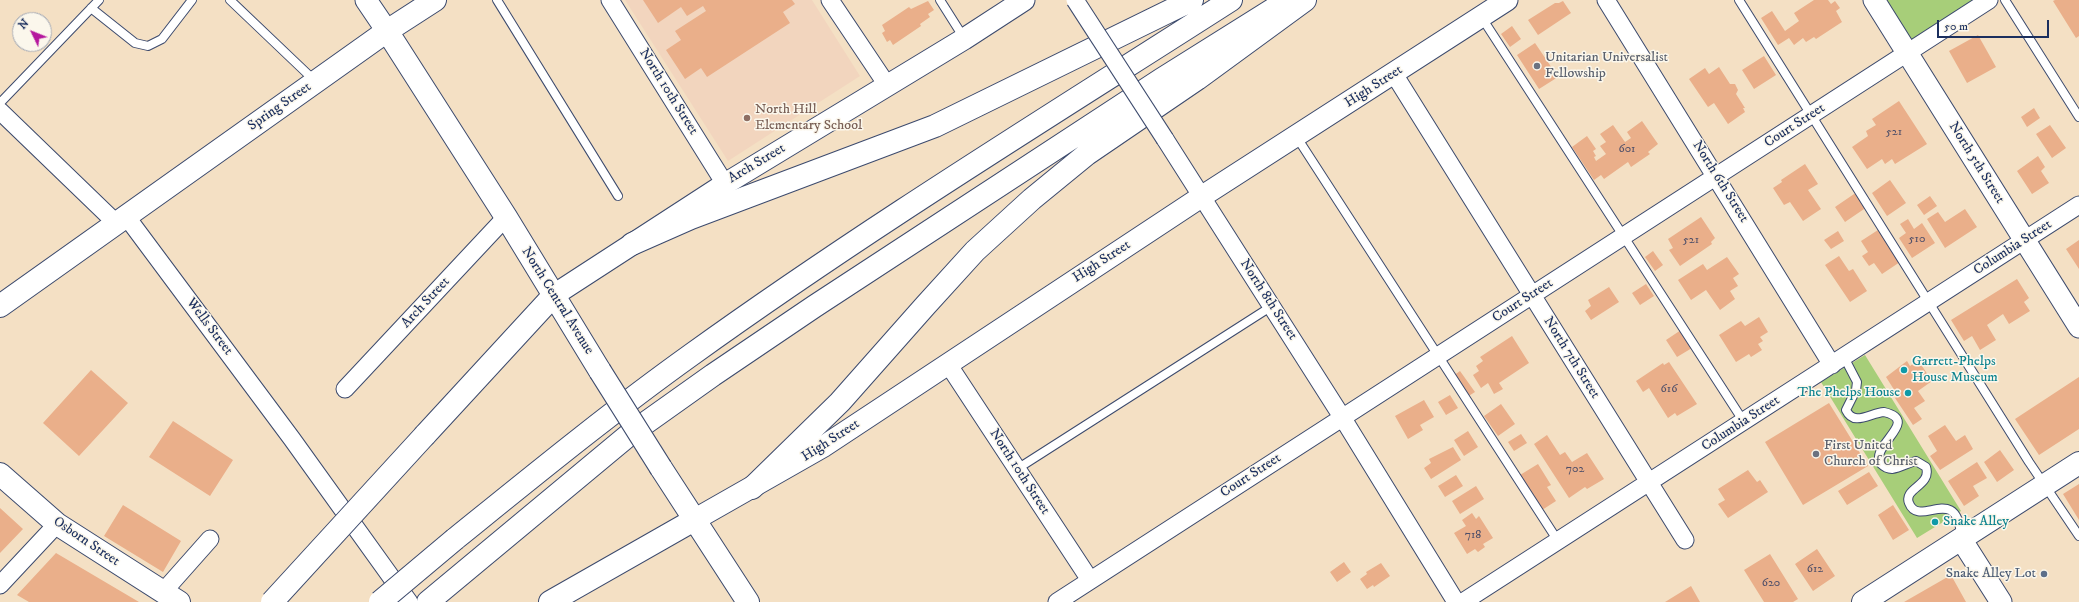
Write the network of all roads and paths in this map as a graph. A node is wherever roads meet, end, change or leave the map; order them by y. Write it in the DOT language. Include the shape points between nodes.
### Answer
graph roads {
  1 [pos="99,0"];
  2 [pos="192,0"];
  3 [pos="230,0"];
  4 [pos="366,0"];
  5 [pos="435,0"];
  6 [pos="497,0"];
  7 [pos="610,0"];
  8 [pos="830,0"];
  9 [pos="940,0"];
  10 [pos="1024,0"];
  11 [pos="1075,0"];
  12 [pos="1192,0"];
  13 [pos="1231,0"];
  14 [pos="1288,0"];
  15 [pos="1305,0"];
  16 [pos="1507,0"];
  17 [pos="1606,0"];
  18 [pos="1739,0"];
  19 [pos="1874,0"];
  20 [pos="1989,0"];
  21 [pos="2005,0"];
  22 [pos="91,8"];
  23 [pos="1481,17"];
  24 [pos="387,31"];
  25 [pos="964,39"];
  26 [pos="1907,52"];
  27 [pos="1394,74"];
  28 [pos="316,82"];
  29 [pos="887,85"];
  30 [pos="0,103"];
  31 [pos="0,111"];
  32 [pos="1813,115"];
  33 [pos="2079,118"];
  34 [pos="1296,136"];
  35 [pos="1717,176"];
  36 [pos="725,184"];
  37 [pos="618,196"];
  38 [pos="1201,197"];
  39 [pos="2079,206"];
  40 [pos="506,218"];
  41 [pos="121,219"];
  42 [pos="1624,237"];
  43 [pos="2024,240"];
  44 [pos="632,244"];
  45 [pos="554,295"];
  46 [pos="1531,295"];
  47 [pos="1930,301"];
  48 [pos="0,306"];
  49 [pos="1272,306"];
  50 [pos="2079,327"];
  51 [pos="1438,357"];
  52 [pos="1838,361"];
  53 [pos="948,364"];
  54 [pos="346,389"];
  55 [pos="1342,417"];
  56 [pos="1744,422"];
  57 [pos="2079,463"];
  58 [pos="1017,469"];
  59 [pos="0,474"];
  60 [pos="1648,483"];
  61 [pos="2045,485"];
  62 [pos="752,488"];
  63 [pos="694,520"];
  64 [pos="57,524"];
  65 [pos="2079,536"];
  66 [pos="210,539"];
  67 [pos="1961,539"];
  68 [pos="1685,540"];
  69 [pos="1558,542"];
  70 [pos="1090,580"];
  71 [pos="0,584"];
  72 [pos="171,597"];
  73 [pos="272,602"];
  74 [pos="380,602"];
  75 [pos="409,602"];
  76 [pos="428,602"];
  77 [pos="550,602"];
  78 [pos="748,602"];
  79 [pos="1057,602"];
  80 [pos="1456,602"];
  81 [pos="1463,602"];
  82 [pos="1864,602"];
  83 [pos="2001,602"];
  1 -- 22 [label="lane"];
  2 -- 22 [label="lane" via="162,39 148,46 135,43"];
  3 -- 28 [label="lane"];
  4 -- 24 [label="street, North Central Avenue"];
  5 -- 24 [label="main road, Spring Street"];
  6 -- 37 [label="lane"];
  7 -- 36 [label="street, North 10th Street"];
  8 -- 29 [label="street"];
  9 -- 25 [label="lane"];
  10 -- 25 [label="street, Arch Street"];
  11 -- 38 [label="street, North 8th Street, bridge"];
  12 -- 44 [label="main road" via="935,126 691,218"];
  13 -- 74 [label="main road, bridge" via="936,189 691,354 585,434"];
  14 -- 76 [label="main road" via="1155,84 712,375 630,434"];
  15 -- 62 [label="main road" via="1087,154 1032,199 975,252 840,402"];
  16 -- 23 [label="street, High Street"];
  17 -- 35 [label="street, North 6th Street"];
  18 -- 32 [label="lane"];
  19 -- 26 [label="street, North 5th Street"];
  20 -- 26 [label="street, Court Street"];
  21 -- 33 [label="lane"];
  22 -- 30 [label="lane"];
  23 -- 27 [label="street, High Street"];
  23 -- 42 [label="lane"];
  24 -- 28 [label="main road, Spring Street"];
  24 -- 40 [label="main road, North Central Avenue"];
  25 -- 29 [label="street, Arch Street"];
  26 -- 32 [label="street, Court Street"];
  26 -- 43 [label="street, North 5th Street"];
  27 -- 34 [label="street, High Street"];
  27 -- 46 [label="street, North 7th Street"];
  28 -- 41 [label="main road, Spring Street"];
  29 -- 36 [label="street, Arch Street"];
  31 -- 41 [label="street, Wells Street"];
  32 -- 35 [label="street, Court Street"];
  32 -- 47 [label="lane"];
  34 -- 38 [label="street, High Street"];
  34 -- 51 [label="lane"];
  35 -- 42 [label="street, Court Street"];
  35 -- 52 [label="street, North 6th Street"];
  36 -- 44 [label="street, Arch Street"];
  38 -- 49 [label="street, North 8th Street"];
  38 -- 53 [label="street, High Street"];
  39 -- 43 [label="street, Columbia Street"];
  40 -- 45 [label="main road, North Central Avenue"];
  40 -- 54 [label="street, Arch Street"];
  41 -- 48 [label="main road, Spring Street"];
  41 -- 75 [label="street, Wells Street" via="292,439"];
  42 -- 46 [label="street, Court Street"];
  42 -- 56 [label="lane"];
  43 -- 47 [label="street, Columbia Street"];
  43 -- 50 [label="street, North 5th Street"];
  44 -- 45 [label="street, Arch Street"];
  45 -- 63 [label="main road, North Central Avenue, bridge"];
  45 -- 73 [label="main road, bridge"];
  46 -- 51 [label="street, Court Street"];
  46 -- 60 [label="street, North 7th Street"];
  47 -- 52 [label="street, Columbia Street"];
  47 -- 61 [label="lane"];
  49 -- 55 [label="street, North 8th Street"];
  49 -- 58 [label="lane"];
  51 -- 55 [label="street, Court Street"];
  51 -- 69 [label="lane"];
  52 -- 56 [label="street, Columbia Street"];
  52 -- 67 [label="lane" via="1857,382 1846,410 1848,415 1859,419 1884,412 1895,417 1897,428 1879,450 1880,462 1887,469 1916,461 1926,467 1926,478 1910,494 1909,504 1918,511 1942,508 1954,513 1960,525"];
  53 -- 58 [label="street, North 10th Street"];
  53 -- 62 [label="street, High Street" via="824,446"];
  55 -- 70 [label="street, Court Street"];
  55 -- 80 [label="street, North 8th Street"];
  56 -- 60 [label="street, Columbia Street"];
  57 -- 61 [label="main road"];
  58 -- 70 [label="street, North 10th Street"];
  59 -- 64 [label="main road, Osborn Street"];
  60 -- 68 [label="street, North 7th Street"];
  60 -- 69 [label="street, Columbia Street"];
  61 -- 65 [label="lane"];
  61 -- 67 [label="main road"];
  62 -- 63 [label="street, High Street"];
  63 -- 77 [label="main road"];
  63 -- 78 [label="main road, North Central Avenue"];
  64 -- 71 [label="street"];
  64 -- 72 [label="main road, Osborn Street"];
  66 -- 72 [label="street"];
  67 -- 82 [label="main road"];
  67 -- 83 [label="street"];
  69 -- 81 [label="street, Columbia Street"];
  70 -- 79 [label="street, Court Street"];
}
